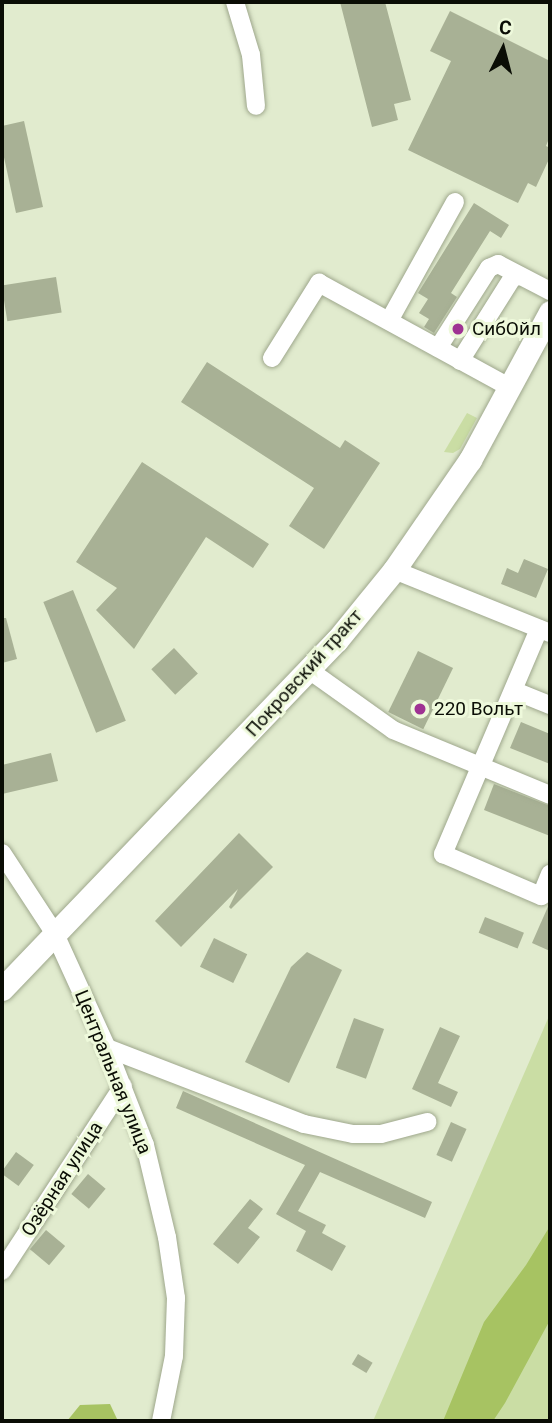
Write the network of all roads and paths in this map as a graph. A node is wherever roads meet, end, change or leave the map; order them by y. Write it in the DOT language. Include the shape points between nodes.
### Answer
graph roads {
  1 [pos="235,2"];
  2 [pos="256,106"];
  3 [pos="455,202"];
  4 [pos="520,276"];
  5 [pos="550,291"];
  6 [pos="550,312"];
  7 [pos="389,321"];
  8 [pos="438,348"];
  9 [pos="272,358"];
  10 [pos="460,360"];
  11 [pos="511,388"];
  12 [pos="394,570"];
  13 [pos="545,631"];
  14 [pos="309,670"];
  15 [pos="515,691"];
  16 [pos="550,705"];
  17 [pos="483,767"];
  18 [pos="550,794"];
  19 [pos="2,853"];
  20 [pos="550,874"];
  21 [pos="55,934"];
  22 [pos="2,989"];
  23 [pos="107,1048"];
  24 [pos="123,1086"];
  25 [pos="427,1122"];
  26 [pos="2,1271"];
  27 [pos="161,1421"];
  1 -- 2 [label="street" via="251,55"];
  3 -- 7 [label="street"];
  4 -- 5 [label="street"];
  4 -- 8 [label="street" via="498,264 489,268"];
  4 -- 10 [label="street" via="513,277"];
  6 -- 11 [label="main road, Покровский тракт"];
  7 -- 8 [label="street"];
  7 -- 9 [label="street" via="319,282"];
  8 -- 10 [label="street"];
  10 -- 11 [label="street"];
  11 -- 12 [label="main road, Покровский тракт" via="470,460"];
  12 -- 13 [label="street"];
  12 -- 14 [label="main road, Покровский тракт"];
  13 -- 15 [label="street"];
  14 -- 17 [label="street" via="393,730"];
  14 -- 21 [label="main road, Покровский тракт"];
  15 -- 16 [label="street"];
  15 -- 17 [label="street"];
  17 -- 18 [label="street"];
  17 -- 20 [label="street" via="443,854 541,896"];
  19 -- 21 [label="street, Центральная улица"];
  21 -- 22 [label="main road, Покровский тракт"];
  21 -- 23 [label="street, Центральная улица"];
  23 -- 24 [label="street, Центральная улица"];
  23 -- 25 [label="street" via="304,1124 381,1134"];
  24 -- 26 [label="street, Озёрная улица"];
  24 -- 27 [label="street, Центральная улица" via="145,1145 176,1298 174,1356"];
}
